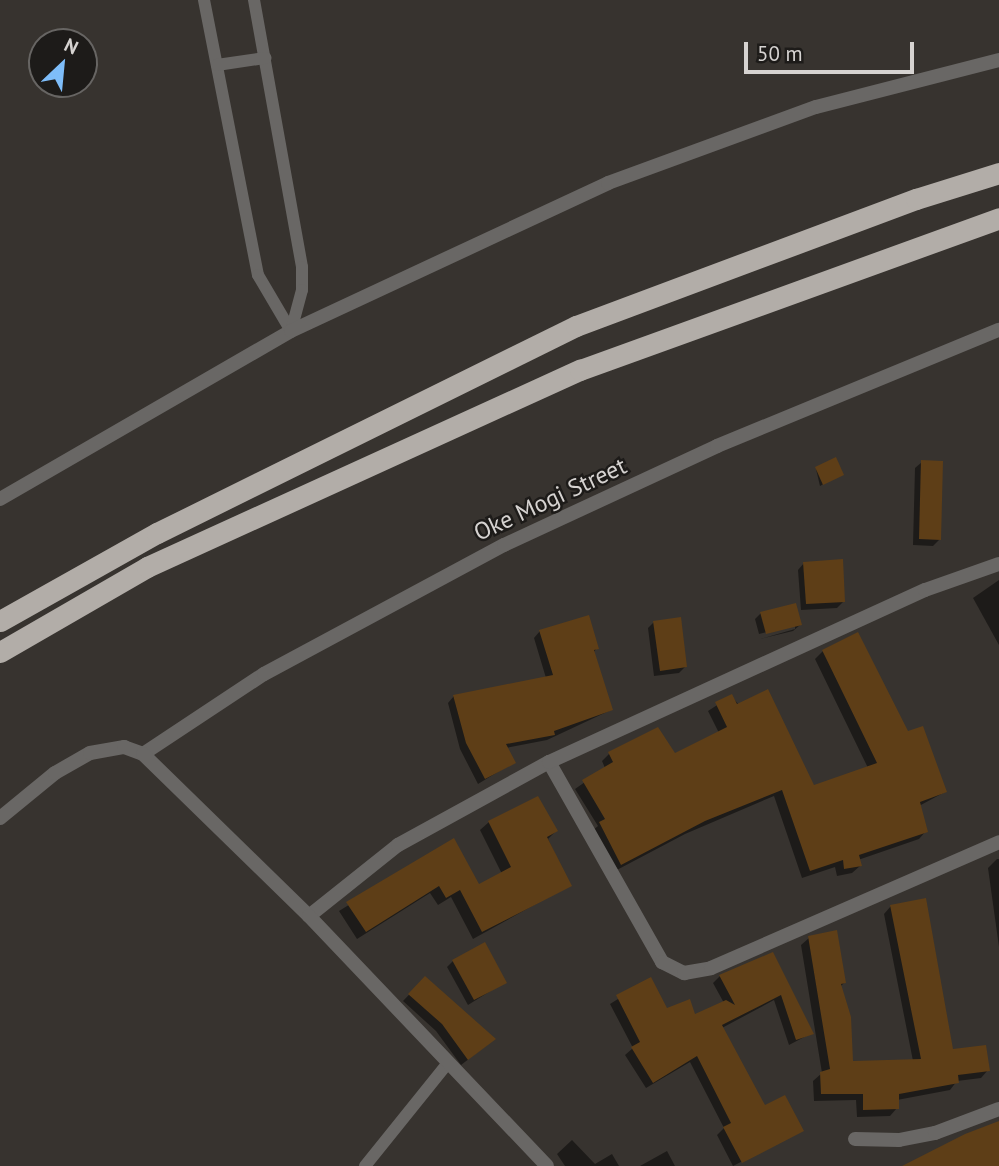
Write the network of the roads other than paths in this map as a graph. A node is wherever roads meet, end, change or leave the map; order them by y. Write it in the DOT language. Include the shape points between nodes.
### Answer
graph roads {
  1 [pos="204,0"];
  2 [pos="254,0"];
  3 [pos="265,58"];
  4 [pos="999,60"];
  5 [pos="216,65"];
  6 [pos="999,173"];
  7 [pos="999,218"];
  8 [pos="999,330"];
  9 [pos="290,331"];
  10 [pos="0,499"];
  11 [pos="999,564"];
  12 [pos="0,621"];
  13 [pos="0,652"];
  14 [pos="143,754"];
  15 [pos="549,762"];
  16 [pos="0,818"];
  17 [pos="999,842"];
  18 [pos="309,916"];
  19 [pos="447,1064"];
  20 [pos="999,1109"];
  21 [pos="855,1139"];
  22 [pos="365,1166"];
  23 [pos="547,1166"];
  1 -- 5 [label="lane"];
  2 -- 3 [label="lane"];
  3 -- 5 [label="lane"];
  3 -- 9 [label="lane" via="302,267 302,290"];
  4 -- 9 [label="street" via="816,107 608,183"];
  5 -- 9 [label="lane" via="258,275"];
  6 -- 12 [label="highway" via="916,199 576,326 157,533"];
  7 -- 13 [label="highway" via="580,370 147,567"];
  8 -- 14 [label="street, Oke Mogi Street" via="717,446 504,545 264,674"];
  9 -- 10 [label="street"];
  11 -- 15 [label="street" via="925,590"];
  14 -- 16 [label="street" via="124,747 90,753 55,773"];
  14 -- 18 [label="street"];
  15 -- 17 [label="street" via="662,962 684,973 711,968"];
  15 -- 18 [label="street" via="398,845"];
  18 -- 19 [label="street"];
  19 -- 22 [label="lane"];
  19 -- 23 [label="street"];
  20 -- 21 [label="street" via="935,1133 899,1140"];
}
